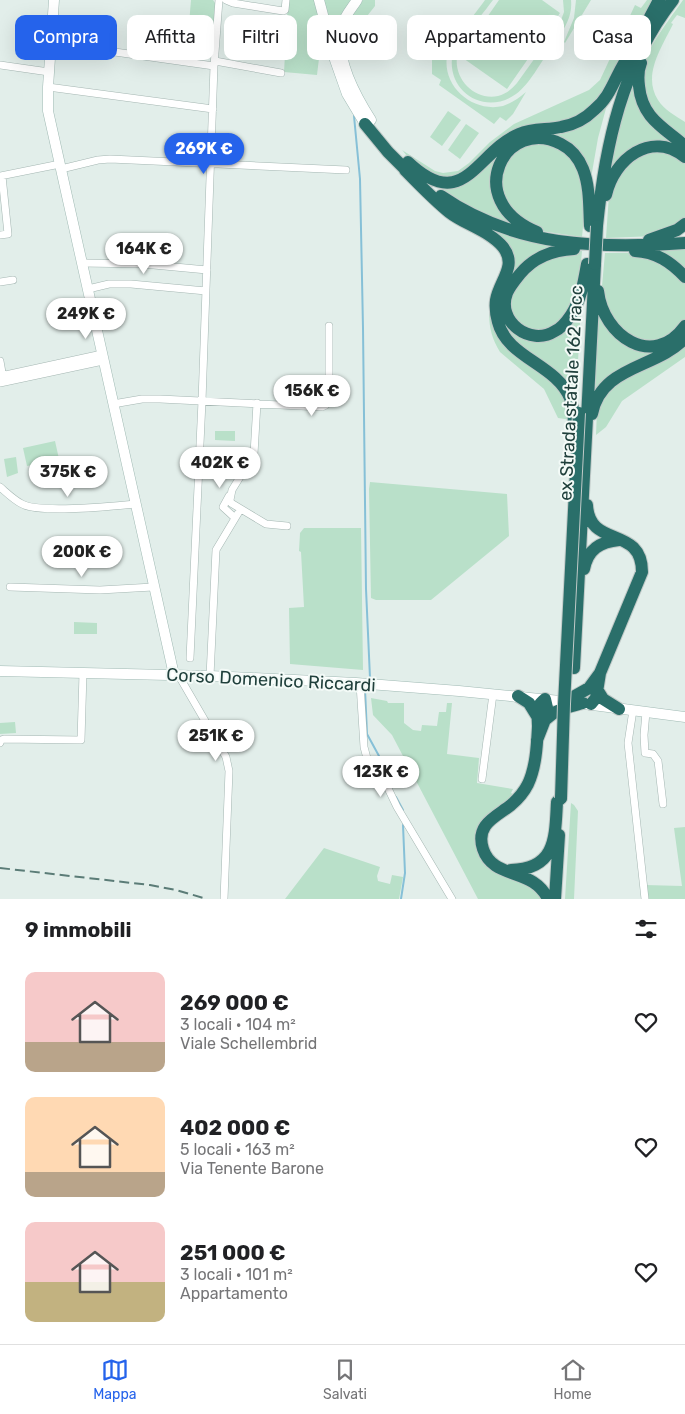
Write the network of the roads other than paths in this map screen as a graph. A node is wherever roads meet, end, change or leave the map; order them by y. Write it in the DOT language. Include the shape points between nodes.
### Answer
graph roads {
  1 [pos="54,0"];
  2 [pos="219,0"];
  3 [pos="226,0"];
  4 [pos="286,0"];
  5 [pos="319,0"];
  6 [pos="358,0"];
  7 [pos="668,1"];
  8 [pos="53,15"];
  9 [pos="658,20"];
  10 [pos="651,23"];
  11 [pos="117,51"];
  12 [pos="50,60"];
  13 [pos="625,60"];
  14 [pos="628,60"];
  15 [pos="215,64"];
  16 [pos="0,65"];
  17 [pos="49,72"];
  18 [pos="281,73"];
  19 [pos="48,87"];
  20 [pos="213,109"];
  21 [pos="368,122"];
  22 [pos="390,145"];
  23 [pos="685,146"];
  24 [pos="685,157"];
  25 [pos="211,165"];
  26 [pos="61,167"];
  27 [pos="346,170"];
  28 [pos="405,170"];
  29 [pos="1,176"];
  30 [pos="422,183"];
  31 [pos="685,224"];
  32 [pos="593,226"];
  33 [pos="0,235"];
  34 [pos="685,243"];
  35 [pos="581,244"];
  36 [pos="607,246"];
  37 [pos="82,263"];
  38 [pos="591,264"];
  39 [pos="207,270"];
  40 [pos="685,277"];
  41 [pos="13,280"];
  42 [pos="0,282"];
  43 [pos="88,290"];
  44 [pos="206,291"];
  45 [pos="329,326"];
  46 [pos="685,326"];
  47 [pos="685,338"];
  48 [pos="102,357"];
  49 [pos="0,361"];
  50 [pos="2,379"];
  51 [pos="202,401"];
  52 [pos="113,404"];
  53 [pos="257,404"];
  54 [pos="576,412"];
  55 [pos="586,445"];
  56 [pos="0,487"];
  57 [pos="230,496"];
  58 [pos="136,504"];
  59 [pos="240,510"];
  60 [pos="235,518"];
  61 [pos="287,526"];
  62 [pos="621,540"];
  63 [pos="10,587"];
  64 [pos="153,587"];
  65 [pos="190,658"];
  66 [pos="574,668"];
  67 [pos="0,671"];
  68 [pos="84,673"];
  69 [pos="176,676"];
  70 [pos="210,676"];
  71 [pos="360,684"];
  72 [pos="593,689"];
  73 [pos="493,694"];
  74 [pos="518,696"];
  75 [pos="544,699"];
  76 [pos="566,701"];
  77 [pos="587,704"];
  78 [pos="619,709"];
  79 [pos="633,710"];
  80 [pos="646,712"];
  81 [pos="541,718"];
  82 [pos="685,718"];
  83 [pos="0,744"];
  84 [pos="482,779"];
  85 [pos="561,801"];
  86 [pos="663,804"];
  87 [pos="503,870"];
  88 [pos="224,899"];
  89 [pos="452,899"];
  90 [pos="548,899"];
  91 [pos="556,899"];
  92 [pos="560,899"];
  93 [pos="645,899"];
  1 -- 8 [label="street"];
  2 -- 15 [label="street"];
  3 -- 4 [label="street" via="284,12"];
  5 -- 21 [label="street" via="346,94"];
  6 -- 21 [label="street" via="342,24 340,42 349,80"];
  7 -- 9 [label="highway, ex Strada statale 162 racc"];
  7 -- 10 [label="highway, ex Strada statale 162 racc"];
  9 -- 23 [label="highway" via="639,68 640,100 652,118"];
  9 -- 32 [label="highway, ex Strada statale 162 racc" via="638,57 619,106"];
  11 -- 15 [label="street"];
  12 -- 17 [label="street"];
  13 -- 22 [label="highway" via="610,93 595,110 573,123 514,136 474,172 460,180 445,182 425,176"];
  14 -- 32 [label="highway, ex Strada statale 162 racc" via="602,139"];
  15 -- 18 [label="street"];
  15 -- 20 [label="street"];
  16 -- 17 [label="street"];
  17 -- 19 [label="street"];
  19 -- 20 [label="street"];
  19 -- 26 [label="street" via="48,111"];
  20 -- 25 [label="street"];
  21 -- 22 [label="highway"];
  21 -- 28 [label="highway"];
  22 -- 30 [label="highway"];
  24 -- 32 [label="highway" via="674,150 656,146 641,149 626,158 608,184"];
  25 -- 26 [label="street" via="110,159"];
  25 -- 27 [label="street"];
  25 -- 39 [label="street"];
  26 -- 29 [label="street"];
  26 -- 37 [label="street"];
  28 -- 30 [label="highway"];
  28 -- 54 [label="highway" via="450,213 503,246 509,268 496,299 502,334 520,352 554,376"];
  29 -- 33 [label="street" via="8,234"];
  30 -- 35 [label="highway" via="457,207 496,226 529,236"];
  31 -- 36 [label="highway" via="657,239 623,241"];
  32 -- 35 [label="highway" via="583,169 566,146 548,139 533,138 512,147 499,165 496,177 498,197 504,209 527,228"];
  32 -- 38 [label="highway, ex Strada statale 162 racc, bridge"];
  34 -- 36 [label="highway"];
  35 -- 36 [label="highway"];
  36 -- 38 [label="highway" via="550,252 527,266 508,292 505,302 510,322 527,334 556,332 572,314"];
  36 -- 40 [label="highway" via="654,254"];
  37 -- 39 [label="street" via="151,264"];
  37 -- 43 [label="street"];
  38 -- 46 [label="highway" via="602,310 622,338 634,344 658,345 680,333"];
  38 -- 54 [label="highway, ex Strada statale 162 racc"];
  38 -- 55 [label="highway, ex Strada statale 162 racc"];
  39 -- 44 [label="street"];
  41 -- 42 [label="street"];
  43 -- 44 [label="street" via="109,284 131,284"];
  43 -- 48 [label="street"];
  44 -- 51 [label="street"];
  45 -- 53 [label="street" via="329,400 326,405"];
  47 -- 55 [label="highway" via="607,384 594,404"];
  48 -- 50 [label="street"];
  48 -- 52 [label="street"];
  49 -- 50 [label="street"];
  51 -- 52 [label="street" via="150,399"];
  51 -- 53 [label="street"];
  51 -- 65 [label="street"];
  52 -- 58 [label="street"];
  53 -- 57 [label="street" via="254,454"];
  54 -- 85 [label="highway, ex Strada statale 162 racc, bridge" via="575,505"];
  55 -- 62 [label="highway" via="587,508 591,521 603,533"];
  55 -- 66 [label="highway, ex Strada statale 162 racc"];
  56 -- 58 [label="street" via="22,504 30,506 64,509"];
  57 -- 59 [label="street"];
  57 -- 60 [label="street" via="223,507"];
  58 -- 64 [label="street"];
  59 -- 60 [label="street"];
  59 -- 61 [label="street" via="266,524"];
  60 -- 70 [label="street" via="216,550"];
  62 -- 66 [label="highway" via="598,545 584,566"];
  62 -- 72 [label="highway" via="637,550 642,572"];
  63 -- 64 [label="street" via="100,590"];
  64 -- 69 [label="street"];
  66 -- 85 [label="highway, ex Strada statale 162 racc"];
  67 -- 68 [label="street, Corso Domenico Riccardi"];
  68 -- 69 [label="street, Corso Domenico Riccardi"];
  68 -- 83 [label="street" via="81,740 4,739"];
  69 -- 70 [label="street, Corso Domenico Riccardi"];
  69 -- 88 [label="street" via="226,757 229,771"];
  70 -- 71 [label="street, Corso Domenico Riccardi"];
  71 -- 73 [label="street, Corso Domenico Riccardi"];
  71 -- 89 [label="street" via="368,762 386,782 397,807"];
  72 -- 76 [label="highway"];
  72 -- 77 [label="highway" via="596,698"];
  72 -- 78 [label="highway"];
  73 -- 74 [label="street, Corso Domenico Riccardi"];
  73 -- 84 [label="street"];
  74 -- 75 [label="street, Corso Domenico Riccardi"];
  74 -- 81 [label="highway" via="529,703"];
  75 -- 76 [label="street, Corso Domenico Riccardi"];
  75 -- 81 [label="highway" via="538,707"];
  76 -- 77 [label="street, Corso Domenico Riccardi"];
  77 -- 78 [label="street, Corso Domenico Riccardi"];
  77 -- 81 [label="highway" via="558,710"];
  78 -- 79 [label="street, Corso Domenico Riccardi"];
  79 -- 80 [label="street, Corso Domenico Riccardi"];
  79 -- 93 [label="street" via="628,743"];
  80 -- 82 [label="street, Corso Domenico Riccardi"];
  80 -- 86 [label="street" via="645,753 653,754 658,761"];
  81 -- 87 [label="highway" via="532,771 524,790 510,806 491,818 484,830 482,843 486,855"];
  85 -- 87 [label="highway" via="555,838 546,854 530,867"];
  85 -- 91 [label="highway"];
  85 -- 92 [label="highway"];
  87 -- 90 [label="highway" via="530,880 542,889"];
}
